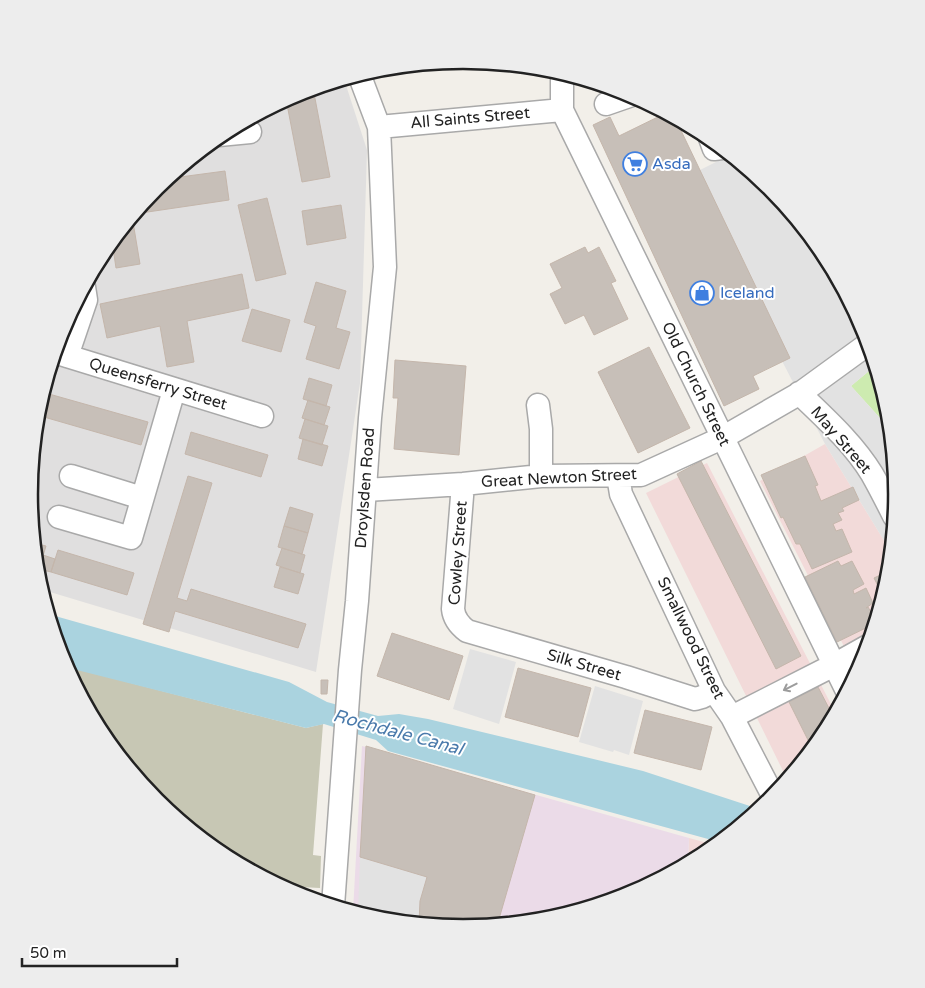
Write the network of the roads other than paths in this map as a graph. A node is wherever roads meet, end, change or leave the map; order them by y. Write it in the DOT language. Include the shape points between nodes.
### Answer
graph roads {
  1 [pos="362,81"];
  2 [pos="562,81"];
  3 [pos="620,99"];
  4 [pos="606,104"];
  5 [pos="562,110"];
  6 [pos="379,127"];
  7 [pos="250,132"];
  8 [pos="239,133"];
  9 [pos="86,297"];
  10 [pos="862,348"];
  11 [pos="62,352"];
  12 [pos="61,354"];
  13 [pos="174,390"];
  14 [pos="799,393"];
  15 [pos="538,405"];
  16 [pos="262,416"];
  17 [pos="722,438"];
  18 [pos="71,476"];
  19 [pos="541,476"];
  20 [pos="618,476"];
  21 [pos="463,484"];
  22 [pos="366,490"];
  23 [pos="142,498"];
  24 [pos="888,504"];
  25 [pos="59,517"];
  26 [pos="457,621"];
  27 [pos="857,652"];
  28 [pos="834,665"];
  29 [pos="843,683"];
  30 [pos="714,691"];
  31 [pos="732,717"];
  32 [pos="769,788"];
  33 [pos="334,899"];
  1 -- 6 [label="street, Droylsden Road"];
  2 -- 5 [label="street, Old Church Street"];
  3 -- 4 [label="street"];
  5 -- 6 [label="street, All Saints Street"];
  5 -- 17 [label="street, Old Church Street"];
  6 -- 22 [label="street, Droylsden Road" via="385,267"];
  7 -- 8 [label="street"];
  9 -- 11 [label="street"];
  10 -- 14 [label="street, Great Newton Street"];
  12 -- 13 [label="street, Queensferry Street"];
  13 -- 16 [label="street, Queensferry Street" via="237,399"];
  13 -- 23 [label="street"];
  14 -- 17 [label="street, Great Newton Street"];
  14 -- 24 [label="street, May Street" via="857,454 872,473"];
  15 -- 19 [label="street"];
  17 -- 20 [label="street, Great Newton Street" via="641,475"];
  17 -- 28 [label="street, Old Church Street"];
  18 -- 23 [label="street"];
  19 -- 20 [label="street, Great Newton Street"];
  19 -- 21 [label="street, Great Newton Street"];
  20 -- 30 [label="street, Smallwood Street" via="622,494"];
  21 -- 22 [label="street, Great Newton Street"];
  21 -- 26 [label="street, Cowley Street" via="453,609"];
  22 -- 33 [label="street, Droylsden Road"];
  23 -- 25 [label="street" via="131,538"];
  26 -- 30 [label="street, Silk Street" via="468,631 695,699"];
  27 -- 28 [label="street"];
  28 -- 29 [label="street, Old Church Street"];
  28 -- 31 [label="street, one-way"];
  30 -- 31 [label="street, Smallwood Street"];
  31 -- 32 [label="street, Smallwood Street"];
}
